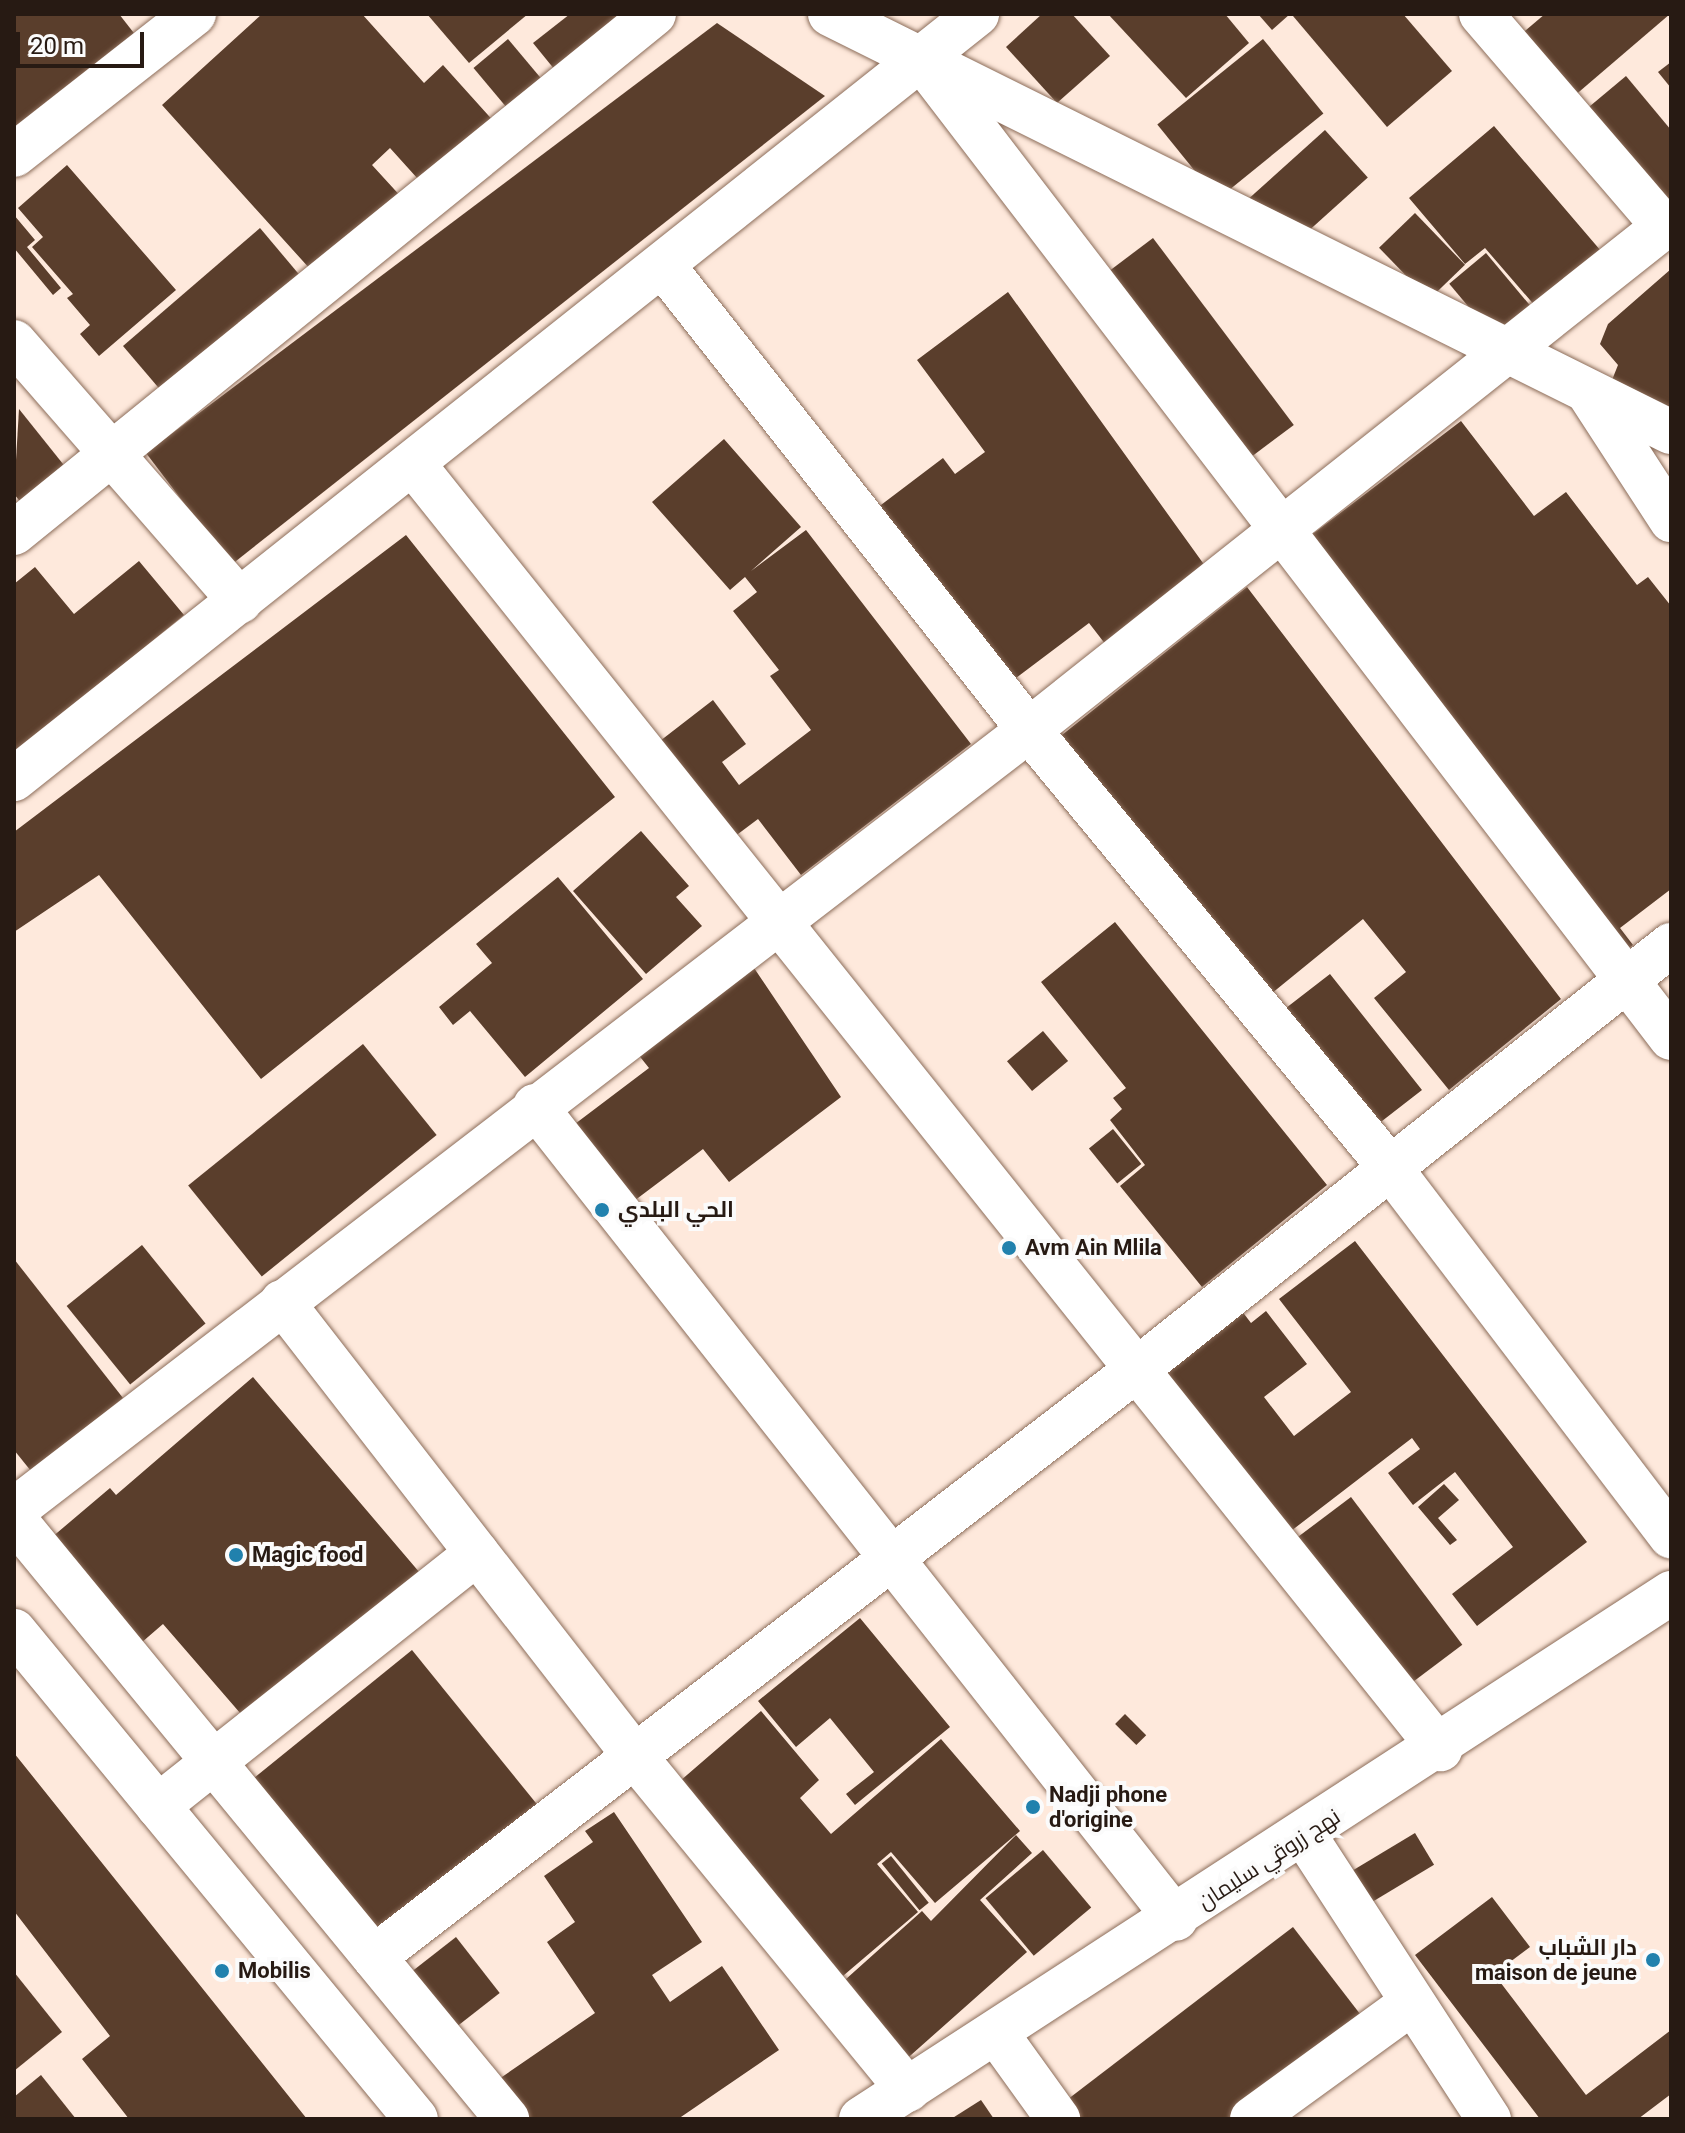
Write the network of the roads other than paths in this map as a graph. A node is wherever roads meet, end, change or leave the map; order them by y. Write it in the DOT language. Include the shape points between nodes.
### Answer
graph roads {
  1 [pos="194,14"];
  2 [pos="654,14"];
  3 [pos="830,14"];
  4 [pos="977,14"];
  5 [pos="1481,14"];
  6 [pos="922,60"];
  7 [pos="17,146"];
  8 [pos="1668,224"];
  9 [pos="664,267"];
  10 [pos="14,342"];
  11 [pos="1510,355"];
  12 [pos="1588,392"];
  13 [pos="1671,432"];
  14 [pos="107,457"];
  15 [pos="414,465"];
  16 [pos="1671,520"];
  17 [pos="1280,532"];
  18 [pos="14,533"];
  19 [pos="240,601"];
  20 [pos="1029,730"];
  21 [pos="14,779"];
  22 [pos="775,922"];
  23 [pos="1671,945"];
  24 [pos="1627,979"];
  25 [pos="1671,1038"];
  26 [pos="535,1106"];
  27 [pos="1388,1165"];
  28 [pos="282,1302"];
  29 [pos="1135,1371"];
  30 [pos="14,1510"];
  31 [pos="14,1519"];
  32 [pos="1671,1536"];
  33 [pos="477,1553"];
  34 [pos="889,1555"];
  35 [pos="1671,1593"];
  36 [pos="14,1631"];
  37 [pos="1440,1749"];
  38 [pos="633,1754"];
  39 [pos="211,1759"];
  40 [pos="158,1806"];
  41 [pos="1305,1836"];
  42 [pos="1176,1919"];
  43 [pos="374,1957"];
  44 [pos="1410,2004"];
  45 [pos="997,2034"];
  46 [pos="908,2090"];
  47 [pos="416,2119"];
  48 [pos="507,2119"];
  49 [pos="861,2119"];
  50 [pos="1058,2119"];
  51 [pos="1252,2119"];
  52 [pos="1489,2119"];
  1 -- 7 [label="street"];
  2 -- 14 [label="street"];
  3 -- 6 [label="street"];
  4 -- 6 [label="street"];
  5 -- 8 [label="street"];
  6 -- 9 [label="street"];
  6 -- 11 [label="street"];
  6 -- 17 [label="street"];
  8 -- 11 [label="street"];
  9 -- 15 [label="street"];
  9 -- 20 [label="street"];
  10 -- 14 [label="street"];
  11 -- 12 [label="street"];
  11 -- 17 [label="street"];
  12 -- 13 [label="street"];
  12 -- 16 [label="street"];
  14 -- 18 [label="street"];
  14 -- 19 [label="street"];
  15 -- 19 [label="street"];
  15 -- 22 [label="street"];
  17 -- 20 [label="street"];
  17 -- 24 [label="street"];
  19 -- 21 [label="street"];
  20 -- 22 [label="street"];
  20 -- 27 [label="street"];
  22 -- 26 [label="street"];
  22 -- 29 [label="street"];
  23 -- 24 [label="street"];
  24 -- 25 [label="street"];
  24 -- 27 [label="street"];
  26 -- 28 [label="street"];
  26 -- 34 [label="street"];
  27 -- 29 [label="street"];
  27 -- 32 [label="street"];
  28 -- 30 [label="street"];
  28 -- 33 [label="street"];
  29 -- 34 [label="street"];
  29 -- 37 [label="street"];
  31 -- 39 [label="street"];
  33 -- 38 [label="street"];
  33 -- 39 [label="street"];
  34 -- 38 [label="street"];
  34 -- 42 [label="street"];
  35 -- 37 [label="street, نهج زروقي سليمان"];
  36 -- 40 [label="street"];
  37 -- 41 [label="street, نهج زروقي سليمان"];
  38 -- 43 [label="street"];
  38 -- 46 [label="street"];
  39 -- 40 [label="street"];
  39 -- 43 [label="street"];
  40 -- 47 [label="street"];
  41 -- 42 [label="street, نهج زروقي سليمان"];
  41 -- 44 [label="street"];
  42 -- 45 [label="street, نهج زروقي سليمان"];
  43 -- 48 [label="street"];
  44 -- 51 [label="street"];
  44 -- 52 [label="street"];
  45 -- 46 [label="street, نهج زروقي سليمان"];
  45 -- 50 [label="street"];
  46 -- 49 [label="street, نهج زروقي سليمان"];
}
